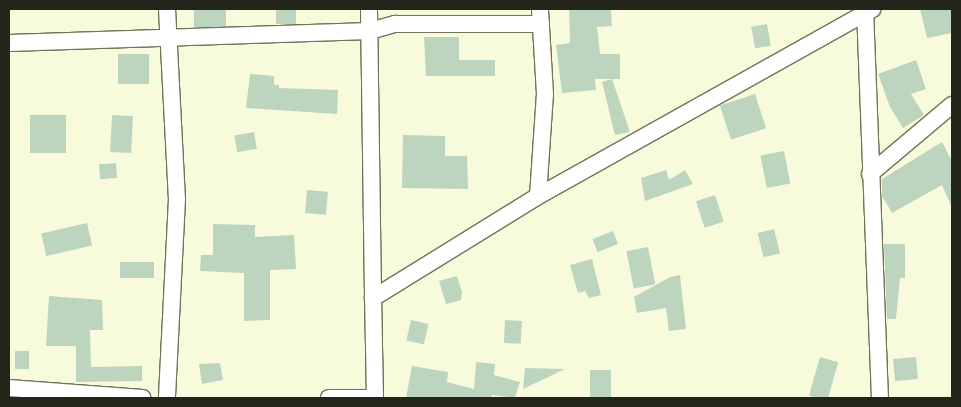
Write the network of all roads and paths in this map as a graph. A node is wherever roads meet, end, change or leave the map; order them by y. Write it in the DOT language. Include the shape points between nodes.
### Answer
graph roads {
  1 [pos="167,9"];
  2 [pos="369,9"];
  3 [pos="868,10"];
  4 [pos="541,16"];
  5 [pos="370,31"];
  6 [pos="166,37"];
  7 [pos="9,43"];
  8 [pos="952,105"];
  9 [pos="870,174"];
  10 [pos="538,196"];
  11 [pos="373,298"];
  12 [pos="9,388"];
  13 [pos="143,398"];
  14 [pos="167,398"];
  15 [pos="328,398"];
  16 [pos="375,398"];
  17 [pos="880,398"];
  1 -- 6 [label="street"];
  2 -- 5 [label="street"];
  3 -- 9 [label="street"];
  3 -- 10 [label="street"];
  4 -- 5 [label="street" via="394,24"];
  4 -- 10 [label="street" via="545,94"];
  5 -- 6 [label="street"];
  5 -- 11 [label="street"];
  6 -- 7 [label="street"];
  6 -- 14 [label="street" via="177,199"];
  8 -- 9 [label="street"];
  9 -- 17 [label="street"];
  10 -- 11 [label="street"];
  11 -- 16 [label="street"];
  12 -- 13 [label="street"];
  15 -- 16 [label="street"];
}
